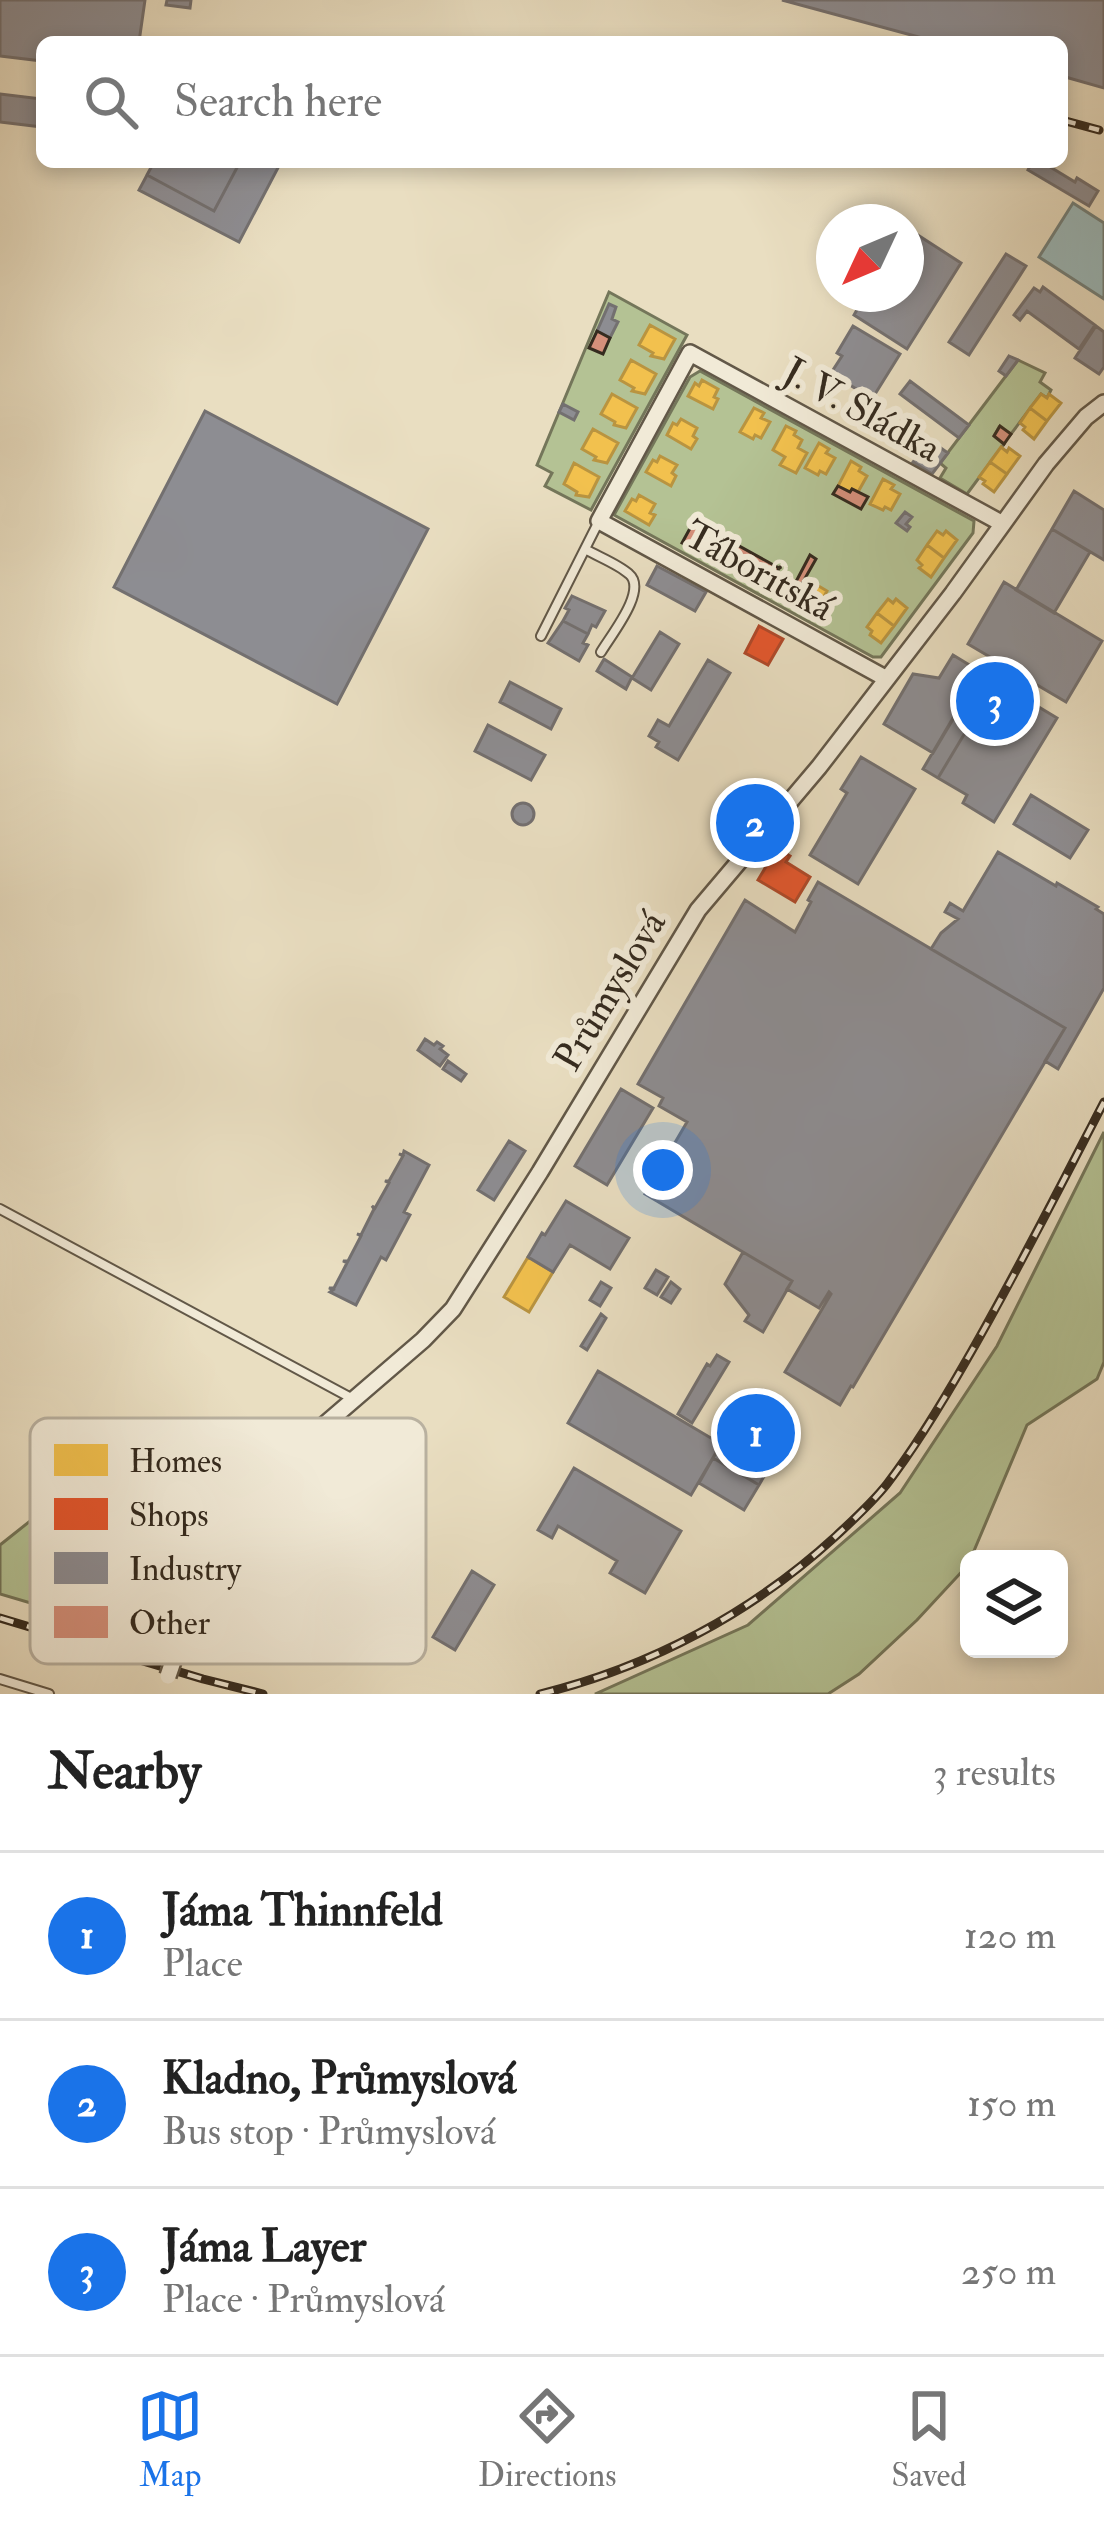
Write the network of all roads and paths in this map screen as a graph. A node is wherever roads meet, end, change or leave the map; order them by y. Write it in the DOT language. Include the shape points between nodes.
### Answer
graph roads {
  1 [pos="1104,403"];
  2 [pos="599,521"];
  3 [pos="1003,524"];
  4 [pos="585,549"];
  5 [pos="542,636"];
  6 [pos="601,652"];
  7 [pos="887,679"];
  8 [pos="0,1209"];
  9 [pos="353,1399"];
  10 [pos="332,1418"];
  11 [pos="0,1679"];
  12 [pos="49,1694"];
  1 -- 3 [label="street, Průmyslová"];
  2 -- 3 [label="street, J. V. Sládka" via="690,353"];
  2 -- 4 [label="lane"];
  2 -- 7 [label="street, Táboritská"];
  3 -- 7 [label="street, Průmyslová"];
  4 -- 5 [label="lane"];
  4 -- 6 [label="lane" via="637,585"];
  7 -- 9 [label="street, Průmyslová" via="698,910 453,1309"];
  8 -- 9 [label="lane"];
  9 -- 10 [label="street, Průmyslová"];
  11 -- 12 [label="lane"];
}
